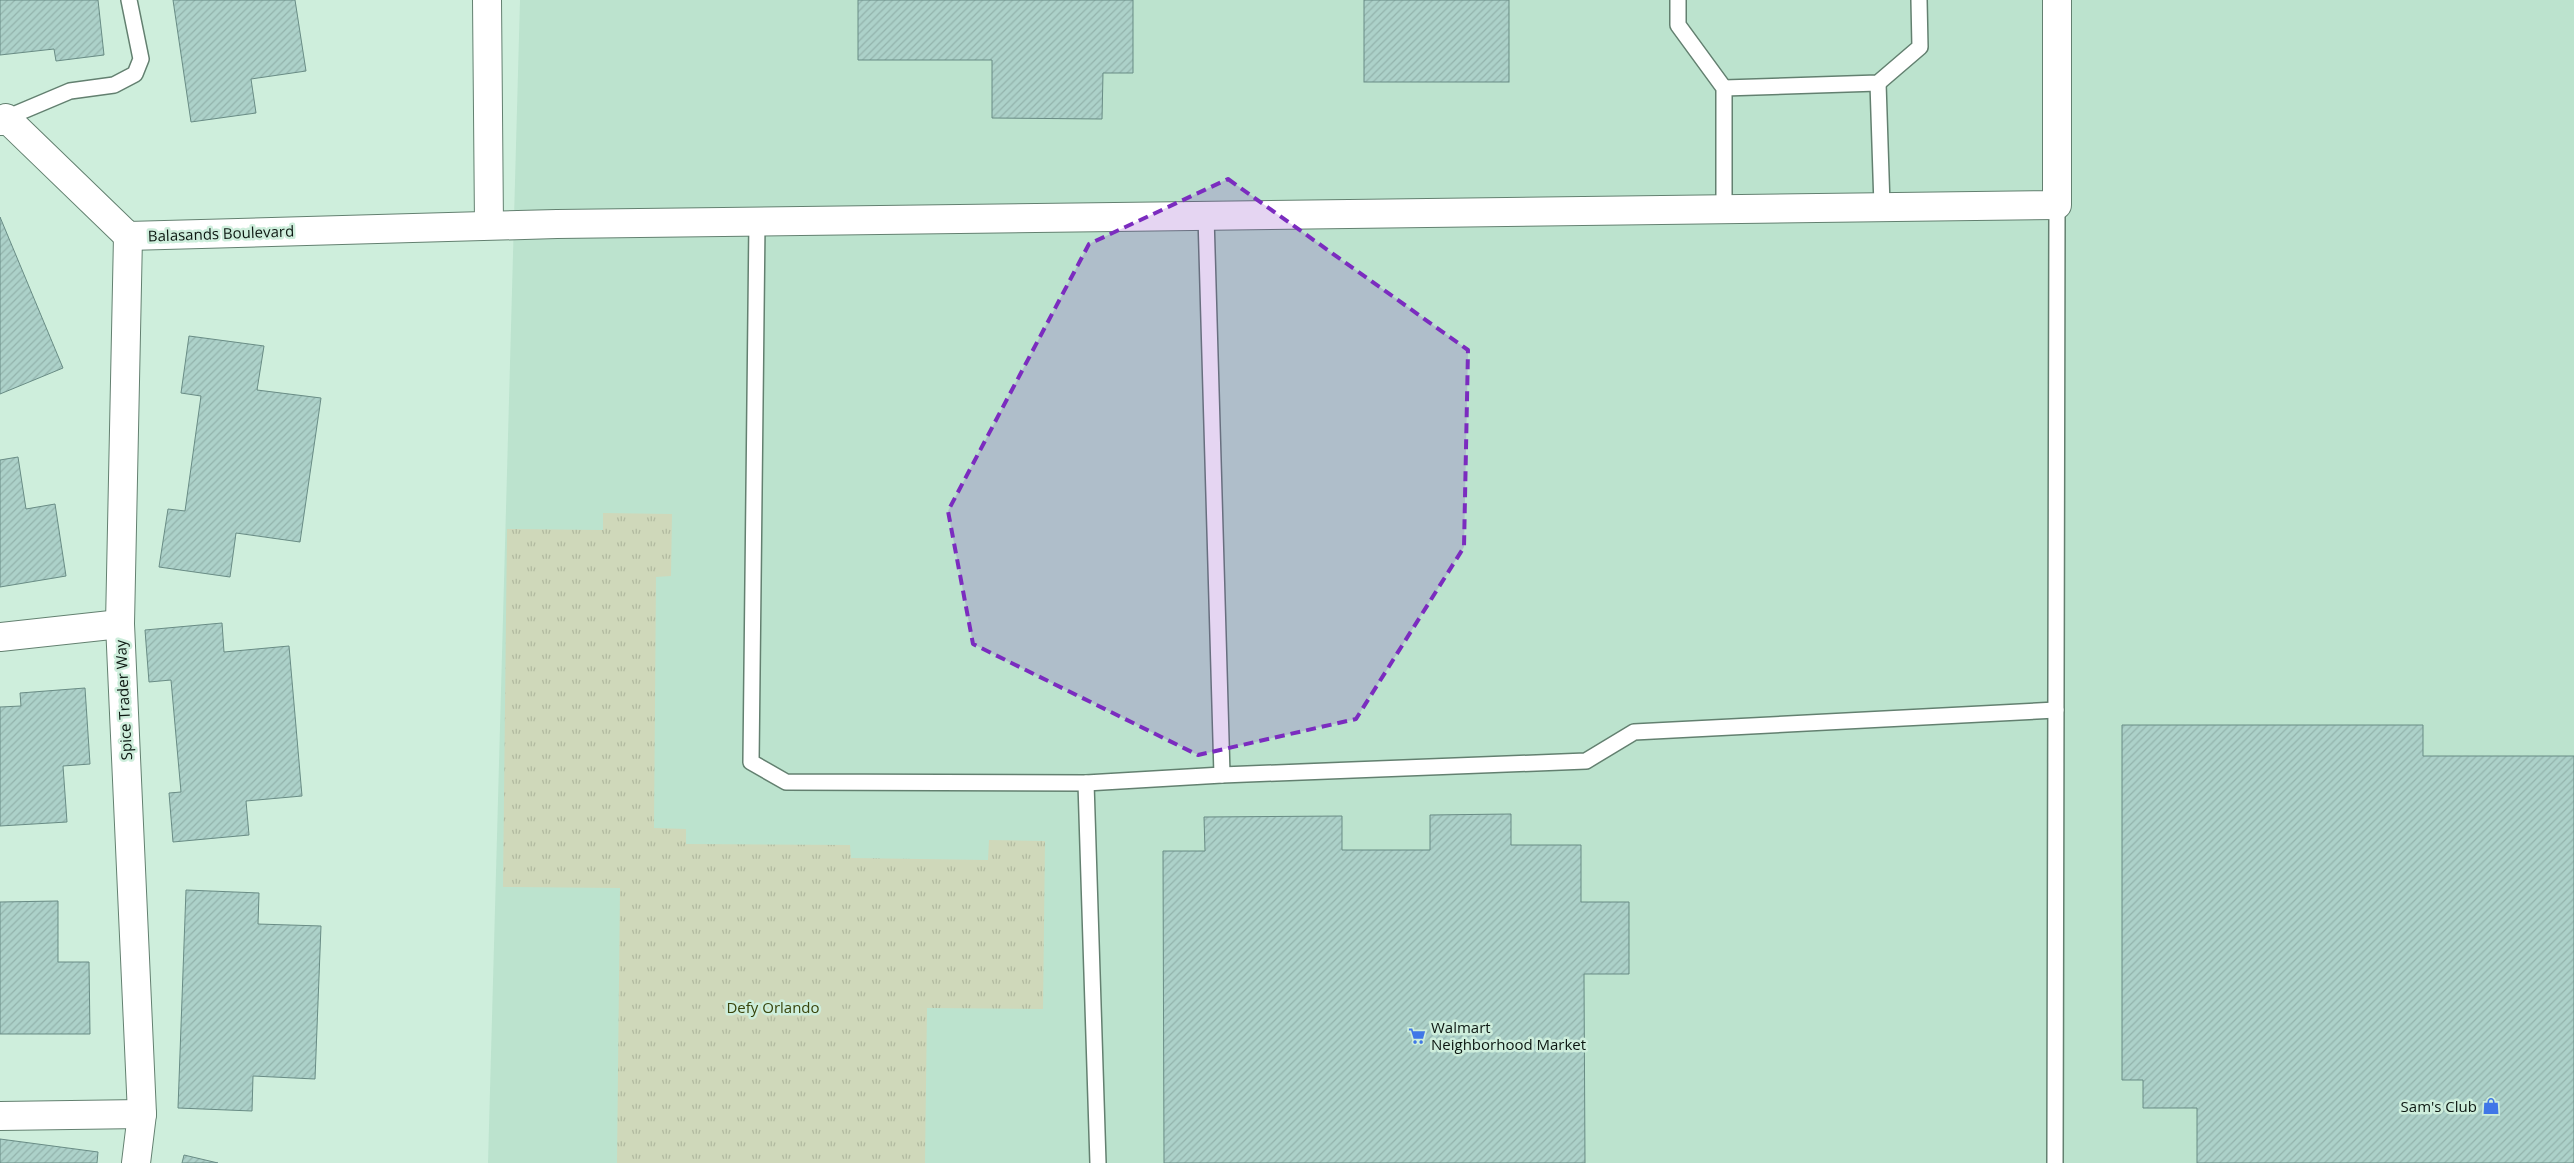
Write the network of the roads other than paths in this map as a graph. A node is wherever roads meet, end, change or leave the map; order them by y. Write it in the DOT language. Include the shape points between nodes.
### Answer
graph roads {
  1 [pos="129,0"];
  2 [pos="487,0"];
  3 [pos="1678,0"];
  4 [pos="1919,0"];
  5 [pos="2057,0"];
  6 [pos="1878,82"];
  7 [pos="1724,88"];
  8 [pos="3,119"];
  9 [pos="2057,205"];
  10 [pos="1882,206"];
  11 [pos="1724,210"];
  12 [pos="1206,216"];
  13 [pos="757,222"];
  14 [pos="490,225"];
  15 [pos="128,236"];
  16 [pos="120,624"];
  17 [pos="0,637"];
  18 [pos="2056,710"];
  19 [pos="1222,775"];
  20 [pos="1086,783"];
  21 [pos="142,1114"];
  22 [pos="0,1116"];
  23 [pos="136,1163"];
  24 [pos="1098,1163"];
  25 [pos="2055,1163"];
  1 -- 8 [label="lane" via="140,58 135,74 114,84 70,90"];
  2 -- 14 [label="street"];
  3 -- 7 [label="lane" via="1678,25"];
  4 -- 6 [label="lane" via="1920,46"];
  5 -- 9 [label="street"];
  6 -- 7 [label="lane"];
  6 -- 10 [label="lane"];
  7 -- 11 [label="lane"];
  8 -- 15 [label="street, Balasands Boulevard"];
  9 -- 10 [label="street, Balasands Boulevard"];
  9 -- 18 [label="lane"];
  10 -- 11 [label="street, Balasands Boulevard"];
  11 -- 12 [label="street, Balasands Boulevard"];
  12 -- 13 [label="street, Balasands Boulevard"];
  12 -- 19 [label="lane"];
  13 -- 14 [label="street, Balasands Boulevard"];
  13 -- 20 [label="lane" via="751,762 786,782"];
  14 -- 15 [label="street, Balasands Boulevard"];
  15 -- 16 [label="street, Spice Trader Way"];
  16 -- 17 [label="street"];
  16 -- 21 [label="street, Spice Trader Way"];
  18 -- 19 [label="lane" via="1634,732 1586,761"];
  18 -- 25 [label="lane"];
  19 -- 20 [label="lane"];
  20 -- 24 [label="lane"];
  21 -- 22 [label="street"];
  21 -- 23 [label="street, Spice Trader Way"];
}
